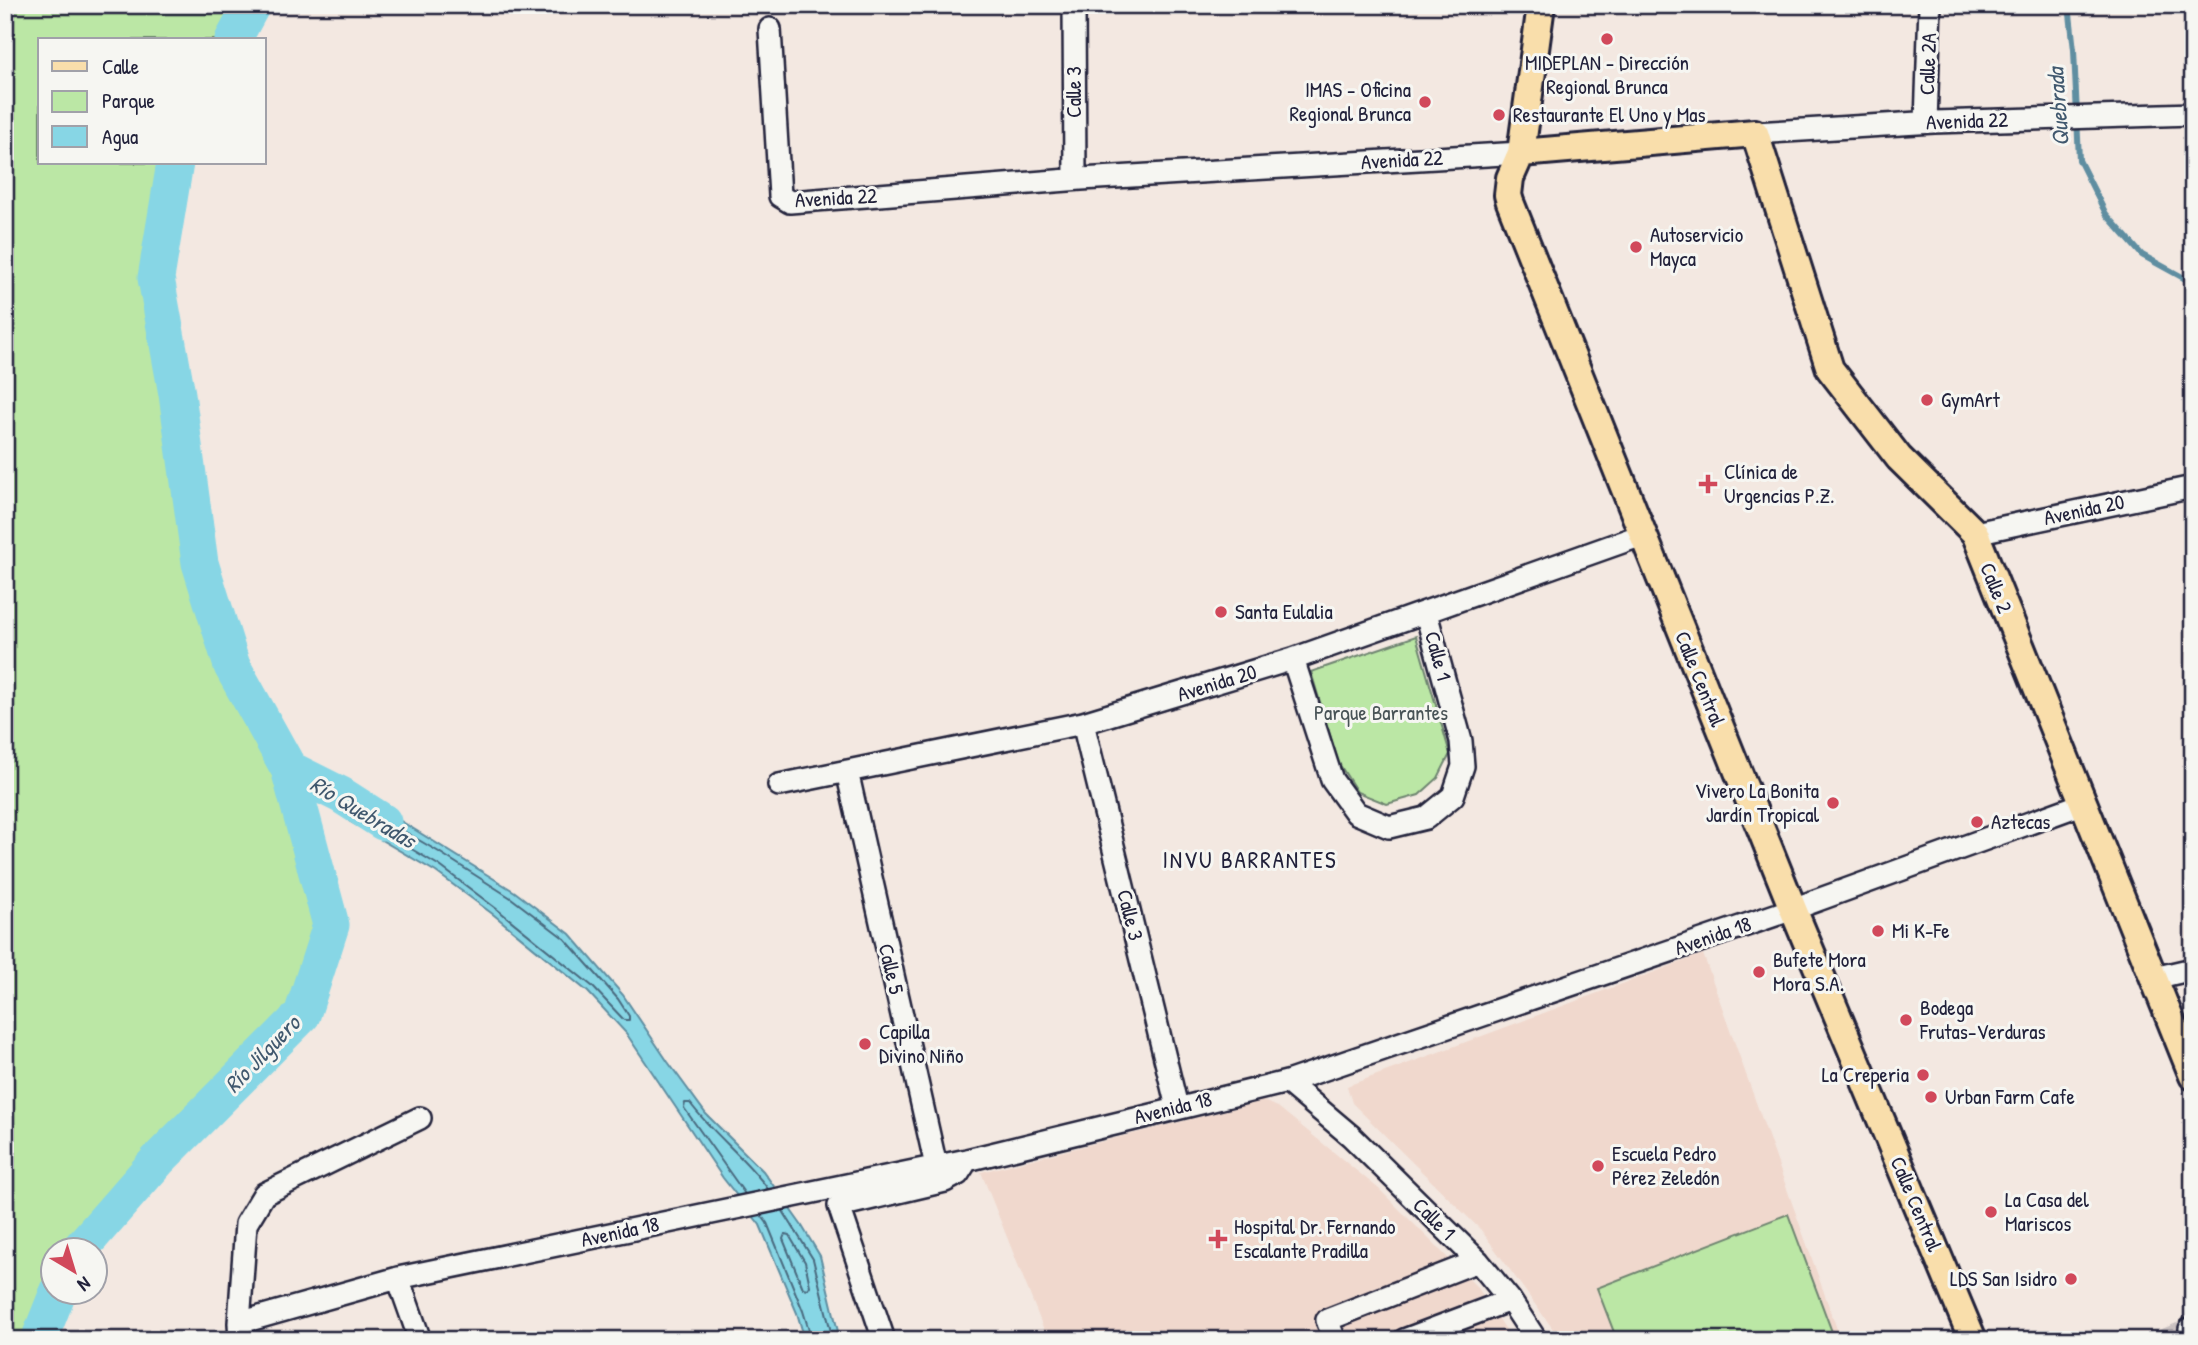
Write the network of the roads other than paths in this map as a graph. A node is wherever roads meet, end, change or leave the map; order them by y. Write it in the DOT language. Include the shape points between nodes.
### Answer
graph roads {
  1 [pos="1073,5"];
  2 [pos="1541,5"];
  3 [pos="1930,5"];
  4 [pos="770,29"];
  5 [pos="2193,114"];
  6 [pos="1926,122"];
  7 [pos="1755,133"];
  8 [pos="1521,153"];
  9 [pos="1075,179"];
  10 [pos="2193,487"];
  11 [pos="1975,533"];
  12 [pos="1642,535"];
  13 [pos="1426,613"];
  14 [pos="1293,659"];
  15 [pos="1083,723"];
  16 [pos="847,771"];
  17 [pos="779,785"];
  18 [pos="2082,804"];
  19 [pos="1793,909"];
  20 [pos="2193,969"];
  21 [pos="2154,978"];
  22 [pos="2193,1076"];
  23 [pos="1287,1082"];
  24 [pos="1177,1107"];
  25 [pos="420,1118"];
  26 [pos="967,1160"];
  27 [pos="936,1166"];
  28 [pos="1478,1262"];
  29 [pos="398,1278"];
  30 [pos="1510,1300"];
  31 [pos="240,1331"];
  32 [pos="419,1340"];
  33 [pos="884,1340"];
  34 [pos="1335,1340"];
  35 [pos="1404,1340"];
  36 [pos="1536,1340"];
  37 [pos="1973,1340"];
  1 -- 9 [label="street, Calle 3"];
  2 -- 8 [label="main road, Calle Central"];
  3 -- 6 [label="street, Calle 2A"];
  4 -- 9 [label="street, Avenida 22" via="780,196 785,201"];
  5 -- 6 [label="street, Avenida 22"];
  6 -- 7 [label="street, Avenida 22"];
  7 -- 8 [label="main road, Avenida 22"];
  7 -- 11 [label="main road, Calle 2" via="1830,369 1899,457"];
  8 -- 9 [label="street, Avenida 22"];
  8 -- 12 [label="main road, Calle Central" via="1510,178 1510,202"];
  10 -- 11 [label="street, Avenida 20"];
  11 -- 18 [label="main road, Calle 2"];
  12 -- 13 [label="street, Avenida 20"];
  12 -- 19 [label="main road, Calle Central"];
  13 -- 14 [label="street, Avenida 20"];
  13 -- 14 [label="street, Calle 1" via="1461,741 1463,766 1453,796 1426,818 1390,827 1356,813 1332,780"];
  14 -- 15 [label="street, Avenida 20"];
  15 -- 16 [label="street, Avenida 20"];
  15 -- 24 [label="street, Calle 3"];
  16 -- 17 [label="street, Avenida 20"];
  16 -- 27 [label="street, Calle 5"];
  18 -- 19 [label="street, Avenida 18"];
  18 -- 21 [label="main road, Calle 2"];
  19 -- 23 [label="street, Avenida 18"];
  19 -- 37 [label="main road, Calle Central"];
  20 -- 21 [label="street"];
  21 -- 22 [label="main road, Calle 2"];
  23 -- 24 [label="street, Avenida 18"];
  23 -- 28 [label="street, Calle 1" via="1351,1136"];
  24 -- 26 [label="street, Avenida 18"];
  25 -- 31 [label="street" via="264,1194 246,1224"];
  26 -- 27 [label="street, Avenida 18"];
  26 -- 33 [label="street" via="958,1174 945,1181 839,1206"];
  27 -- 29 [label="street, Avenida 18"];
  28 -- 30 [label="street, Calle 1"];
  28 -- 34 [label="street" via="1326,1320"];
  29 -- 31 [label="street, Avenida 18"];
  29 -- 32 [label="street"];
  30 -- 35 [label="street"];
  30 -- 36 [label="street, Calle 1"];
}
